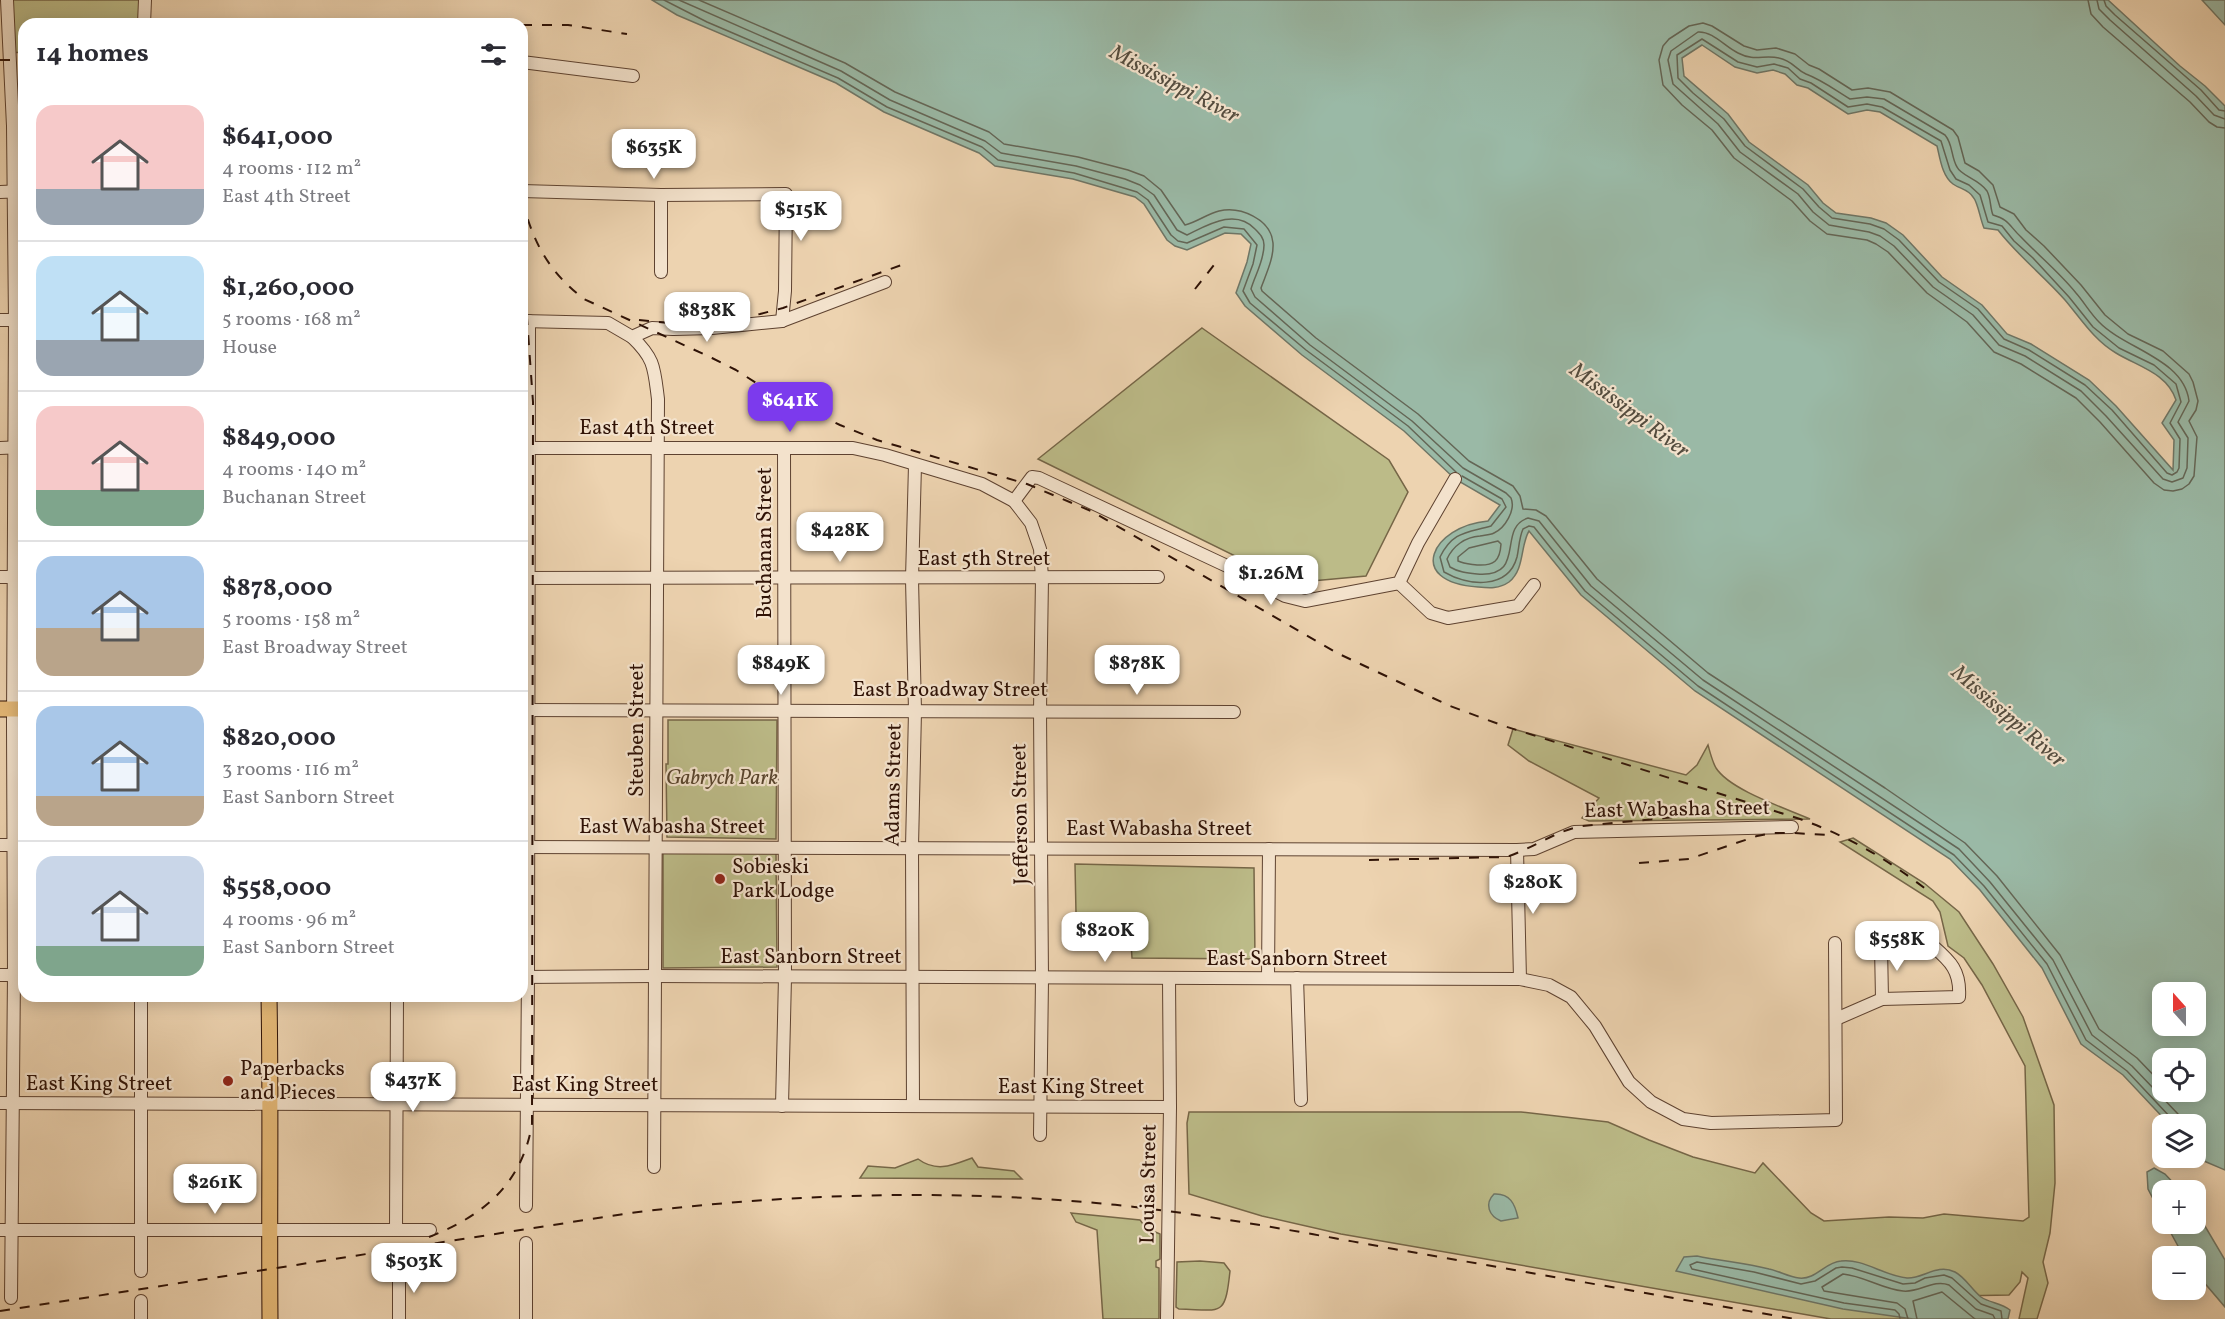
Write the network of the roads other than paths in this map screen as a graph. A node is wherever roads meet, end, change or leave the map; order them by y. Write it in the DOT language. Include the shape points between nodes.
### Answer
graph roads {
  1 [pos="7,0"];
  2 [pos="146,0"];
  3 [pos="144,18"];
  4 [pos="528,63"];
  5 [pos="10,66"];
  6 [pos="18,66"];
  7 [pos="633,76"];
  8 [pos="18,178"];
  9 [pos="528,191"];
  10 [pos="0,192"];
  11 [pos="18,192"];
  12 [pos="661,195"];
  13 [pos="661,272"];
  14 [pos="885,282"];
  15 [pos="0,320"];
  16 [pos="18,320"];
  17 [pos="528,321"];
  18 [pos="782,321"];
  19 [pos="632,337"];
  20 [pos="18,352"];
  21 [pos="12,447"];
  22 [pos="528,448"];
  23 [pos="659,448"];
  24 [pos="784,448"];
  25 [pos="915,465"];
  26 [pos="1455,479"];
  27 [pos="1014,501"];
  28 [pos="18,558"];
  29 [pos="0,577"];
  30 [pos="18,577"];
  31 [pos="657,577"];
  32 [pos="1158,577"];
  33 [pos="528,578"];
  34 [pos="785,578"];
  35 [pos="1042,578"];
  36 [pos="912,579"];
  37 [pos="1399,583"];
  38 [pos="1534,585"];
  39 [pos="18,596"];
  40 [pos="12,709"];
  41 [pos="528,710"];
  42 [pos="655,710"];
  43 [pos="784,711"];
  44 [pos="915,711"];
  45 [pos="1040,711"];
  46 [pos="1234,711"];
  47 [pos="18,826"];
  48 [pos="1792,827"];
  49 [pos="0,845"];
  50 [pos="18,845"];
  51 [pos="528,847"];
  52 [pos="657,847"];
  53 [pos="785,847"];
  54 [pos="912,847"];
  55 [pos="1042,848"];
  56 [pos="1269,849"];
  57 [pos="1517,850"];
  58 [pos="1926,940"];
  59 [pos="1835,944"];
  60 [pos="1881,946"];
  61 [pos="0,975"];
  62 [pos="18,975"];
  63 [pos="654,976"];
  64 [pos="528,977"];
  65 [pos="785,977"];
  66 [pos="913,977"];
  67 [pos="1169,978"];
  68 [pos="1268,978"];
  69 [pos="1297,978"];
  70 [pos="1042,979"];
  71 [pos="1520,979"];
  72 [pos="18,996"];
  73 [pos="1882,999"];
  74 [pos="141,1002"];
  75 [pos="269,1002"];
  76 [pos="397,1002"];
  77 [pos="525,1002"];
  78 [pos="1836,1019"];
  79 [pos="1301,1100"];
  80 [pos="0,1103"];
  81 [pos="13,1103"];
  82 [pos="141,1104"];
  83 [pos="272,1104"];
  84 [pos="398,1104"];
  85 [pos="526,1105"];
  86 [pos="656,1105"];
  87 [pos="782,1106"];
  88 [pos="913,1106"];
  89 [pos="1040,1106"];
  90 [pos="1170,1107"];
  91 [pos="1040,1135"];
  92 [pos="654,1167"];
  93 [pos="526,1206"];
  94 [pos="6,1230"];
  95 [pos="141,1230"];
  96 [pos="269,1230"];
  97 [pos="396,1230"];
  98 [pos="430,1230"];
  99 [pos="526,1243"];
  100 [pos="399,1269"];
  101 [pos="141,1271"];
  102 [pos="11,1298"];
  103 [pos="141,1301"];
  104 [pos="141,1319"];
  105 [pos="270,1319"];
  106 [pos="399,1319"];
  107 [pos="526,1319"];
  108 [pos="1167,1319"];
  1 -- 5 [label="street"];
  2 -- 3 [label="street"];
  4 -- 7 [label="street"];
  5 -- 6 [label="street"];
  5 -- 8 [label="street"];
  9 -- 12 [label="street"];
  10 -- 11 [label="street"];
  12 -- 13 [label="street"];
  12 -- 18 [label="street" via="786,194"];
  14 -- 18 [label="street"];
  15 -- 16 [label="street"];
  17 -- 19 [label="street" via="608,323"];
  18 -- 19 [label="street" via="711,328 652,328"];
  19 -- 23 [label="street, Steuben Street" via="647,351 654,368"];
  20 -- 21 [label="street"];
  21 -- 28 [label="street"];
  22 -- 23 [label="street, East 4th Street"];
  23 -- 24 [label="street, East 4th Street"];
  23 -- 31 [label="street, Steuben Street"];
  24 -- 25 [label="street, East 4th Street" via="853,448"];
  24 -- 34 [label="street, Buchanan Street"];
  25 -- 27 [label="street, East 4th Street" via="982,484"];
  25 -- 36 [label="street, Adams Street"];
  26 -- 37 [label="street"];
  27 -- 35 [label="street, Jefferson Street" via="1031,523 1040,549"];
  27 -- 37 [label="street" via="1032,477 1039,478 1284,596 1305,601"];
  29 -- 30 [label="street"];
  31 -- 33 [label="street, East 5th Street"];
  31 -- 34 [label="street, East 5th Street"];
  31 -- 42 [label="street, Steuben Street"];
  32 -- 35 [label="street, East 5th Street"];
  34 -- 36 [label="street, East 5th Street"];
  34 -- 43 [label="street, Buchanan Street"];
  35 -- 36 [label="street, East 5th Street"];
  35 -- 45 [label="street, Jefferson Street"];
  36 -- 44 [label="street, Adams Street"];
  37 -- 38 [label="street" via="1431,613 1448,618 1518,606"];
  39 -- 40 [label="street"];
  40 -- 47 [label="street"];
  41 -- 42 [label="street, East Broadway Street"];
  42 -- 43 [label="street, East Broadway Street"];
  42 -- 52 [label="street, Steuben Street"];
  43 -- 44 [label="street, East Broadway Street"];
  43 -- 53 [label="street, Buchanan Street"];
  44 -- 45 [label="street, East Broadway Street"];
  44 -- 54 [label="street, Adams Street"];
  45 -- 46 [label="street, East Broadway Street"];
  45 -- 55 [label="street, Jefferson Street"];
  48 -- 57 [label="street, East Wabasha Street" via="1574,832 1534,849"];
  49 -- 50 [label="street"];
  51 -- 52 [label="street, East Wabasha Street"];
  52 -- 53 [label="street, East Wabasha Street"];
  52 -- 63 [label="street, Steuben Street"];
  53 -- 54 [label="street, East Wabasha Street"];
  53 -- 65 [label="street, Buchanan Street"];
  54 -- 55 [label="street, East Wabasha Street"];
  54 -- 66 [label="street, Adams Street"];
  55 -- 56 [label="street, East Wabasha Street"];
  55 -- 70 [label="street, Jefferson Street"];
  56 -- 57 [label="street, East Wabasha Street"];
  56 -- 68 [label="street"];
  57 -- 71 [label="street"];
  58 -- 73 [label="street" via="1948,959 1960,979 1959,997"];
  59 -- 78 [label="street, East Sanborn Street"];
  60 -- 73 [label="street"];
  61 -- 62 [label="street"];
  63 -- 64 [label="street, East Sanborn Street"];
  63 -- 65 [label="street, East Sanborn Street"];
  63 -- 86 [label="street, Steuben Street"];
  65 -- 66 [label="street, East Sanborn Street"];
  65 -- 87 [label="street, Buchanan Street"];
  66 -- 70 [label="street, East Sanborn Street"];
  66 -- 88 [label="street, Adams Street"];
  67 -- 68 [label="street, East Sanborn Street"];
  67 -- 70 [label="street, East Sanborn Street"];
  67 -- 90 [label="street, Louisa Street"];
  68 -- 69 [label="street, East Sanborn Street"];
  69 -- 71 [label="street, East Sanborn Street"];
  69 -- 79 [label="street"];
  70 -- 89 [label="street, Jefferson Street"];
  71 -- 78 [label="street, East Sanborn Street" via="1549,985 1571,997 1629,1082 1651,1102 1683,1119 1711,1123 1836,1120"];
  72 -- 81 [label="street"];
  73 -- 78 [label="street"];
  74 -- 82 [label="street"];
  75 -- 83 [label="main road"];
  76 -- 84 [label="street"];
  77 -- 85 [label="street"];
  80 -- 81 [label="street, East King Street"];
  81 -- 82 [label="street, East King Street"];
  81 -- 94 [label="street"];
  82 -- 83 [label="street, East King Street"];
  82 -- 95 [label="street"];
  83 -- 84 [label="street, East King Street"];
  83 -- 96 [label="main road"];
  84 -- 85 [label="street, East King Street"];
  84 -- 97 [label="street"];
  85 -- 86 [label="street, East King Street"];
  85 -- 93 [label="street"];
  86 -- 87 [label="street, East King Street"];
  86 -- 92 [label="street, Steuben Street"];
  87 -- 88 [label="street, East King Street"];
  88 -- 89 [label="street, East King Street"];
  89 -- 90 [label="street, East King Street"];
  89 -- 91 [label="street, Jefferson Street"];
  90 -- 108 [label="street, Louisa Street"];
  94 -- 95 [label="street"];
  94 -- 102 [label="street"];
  95 -- 96 [label="street"];
  95 -- 101 [label="street"];
  96 -- 97 [label="street"];
  96 -- 105 [label="main road"];
  97 -- 98 [label="street"];
  99 -- 107 [label="street"];
  100 -- 106 [label="street"];
  103 -- 104 [label="street"];
}
